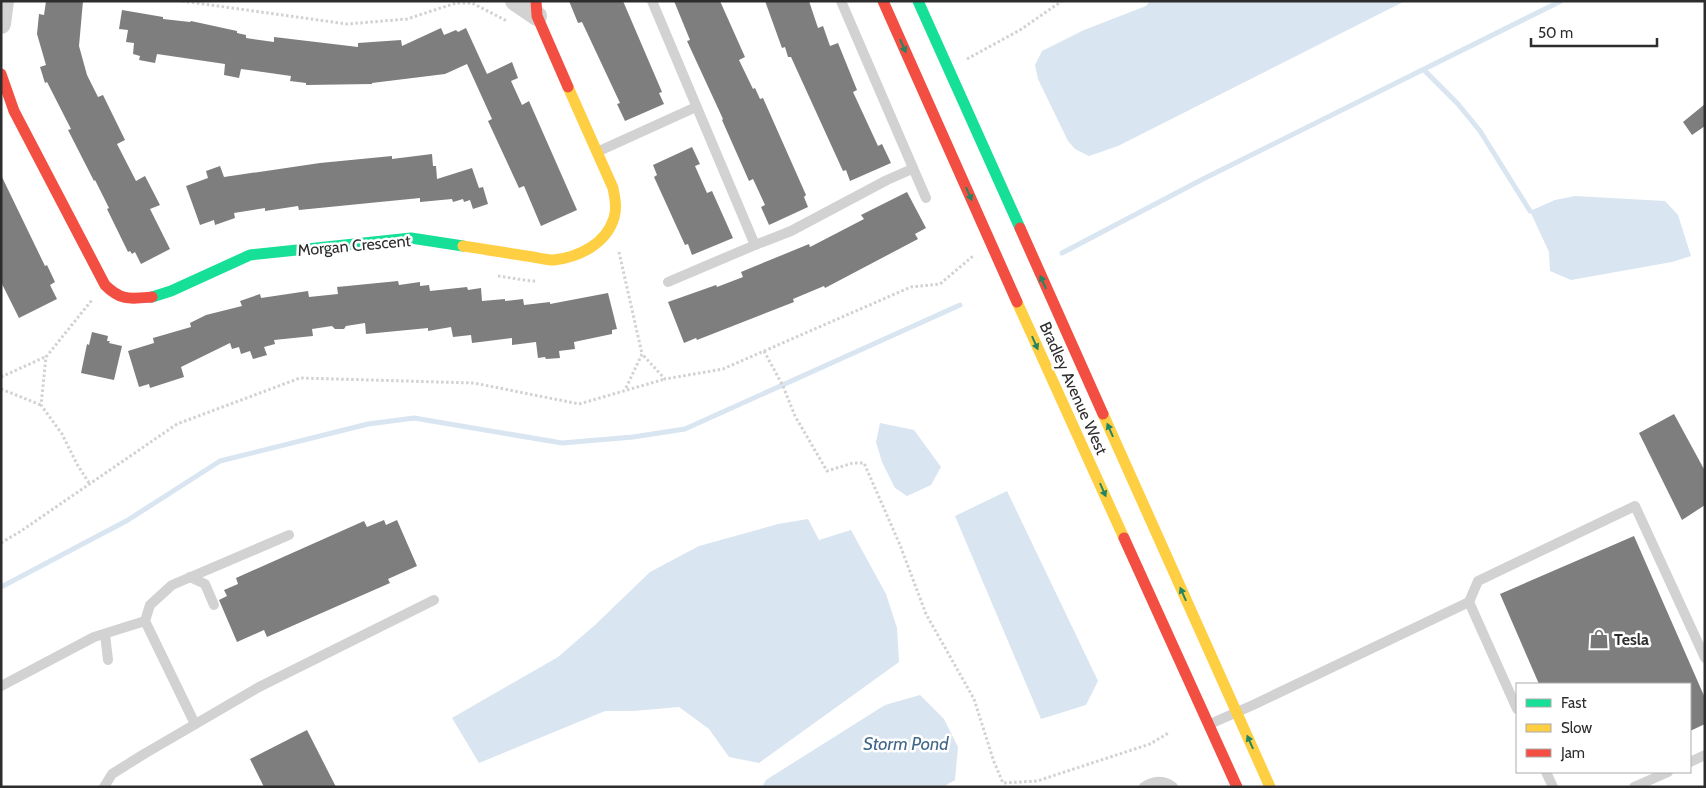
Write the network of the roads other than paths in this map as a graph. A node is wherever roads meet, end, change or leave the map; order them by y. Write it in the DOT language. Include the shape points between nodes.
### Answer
graph roads {
  1 [pos="4,1"];
  2 [pos="515,1"];
  3 [pos="652,1"];
  4 [pos="841,1"];
  5 [pos="883,1"];
  6 [pos="918,1"];
  7 [pos="536,8"];
  8 [pos="1,24"];
  9 [pos="1,74"];
  10 [pos="696,107"];
  11 [pos="8,114"];
  12 [pos="596,153"];
  13 [pos="912,169"];
  14 [pos="926,198"];
  15 [pos="755,245"];
  16 [pos="668,282"];
  17 [pos="289,534"];
  18 [pos="190,577"];
  19 [pos="434,600"];
  20 [pos="1469,602"];
  21 [pos="214,605"];
  22 [pos="145,621"];
  23 [pos="105,634"];
  24 [pos="1705,658"];
  25 [pos="108,660"];
  26 [pos="1,686"];
  27 [pos="1516,707"];
  28 [pos="1237,713"];
  29 [pos="194,724"];
  30 [pos="1209,724"];
  31 [pos="1705,755"];
  32 [pos="1691,762"];
  33 [pos="1546,773"];
  34 [pos="1666,773"];
  35 [pos="104,787"];
  36 [pos="1144,787"];
  37 [pos="1172,787"];
  38 [pos="1238,787"];
  39 [pos="1270,787"];
  40 [pos="1552,787"];
  41 [pos="1634,787"];
  1 -- 8 [label="street"];
  2 -- 7 [label="street"];
  3 -- 10 [label="lane"];
  4 -- 13 [label="lane"];
  5 -- 30 [label="main road, Bradley Avenue West, one-way"];
  28 -- 6 [label="main road, Bradley Avenue West, one-way"];
  7 -- 12 [label="main road"];
  9 -- 11 [label="main road"];
  10 -- 12 [label="lane"];
  10 -- 15 [label="lane"];
  11 -- 12 [label="main road, Morgan Crescent" via="105,286 116,296 134,298 153,297 171,291 250,255 411,238 552,260 568,258 594,247 613,224 613,189"];
  13 -- 14 [label="lane"];
  13 -- 15 [label="lane" via="790,232"];
  15 -- 16 [label="lane"];
  17 -- 18 [label="lane"];
  18 -- 21 [label="lane" via="205,584"];
  18 -- 22 [label="lane" via="172,585 150,605"];
  19 -- 29 [label="lane" via="259,687"];
  20 -- 24 [label="lane" via="1478,582 1635,506"];
  20 -- 27 [label="lane"];
  20 -- 28 [label="lane"];
  22 -- 23 [label="lane"];
  22 -- 29 [label="lane"];
  23 -- 25 [label="lane"];
  23 -- 26 [label="lane"];
  28 -- 30 [label="lane"];
  39 -- 28 [label="main road, Bradley Avenue West, one-way"];
  29 -- 35 [label="lane" via="112,774"];
  30 -- 38 [label="main road, Bradley Avenue West"];
  31 -- 32 [label="lane"];
  33 -- 40 [label="lane"];
  34 -- 41 [label="lane"];
  36 -- 37 [label="lane" via="1163,782"];
}
